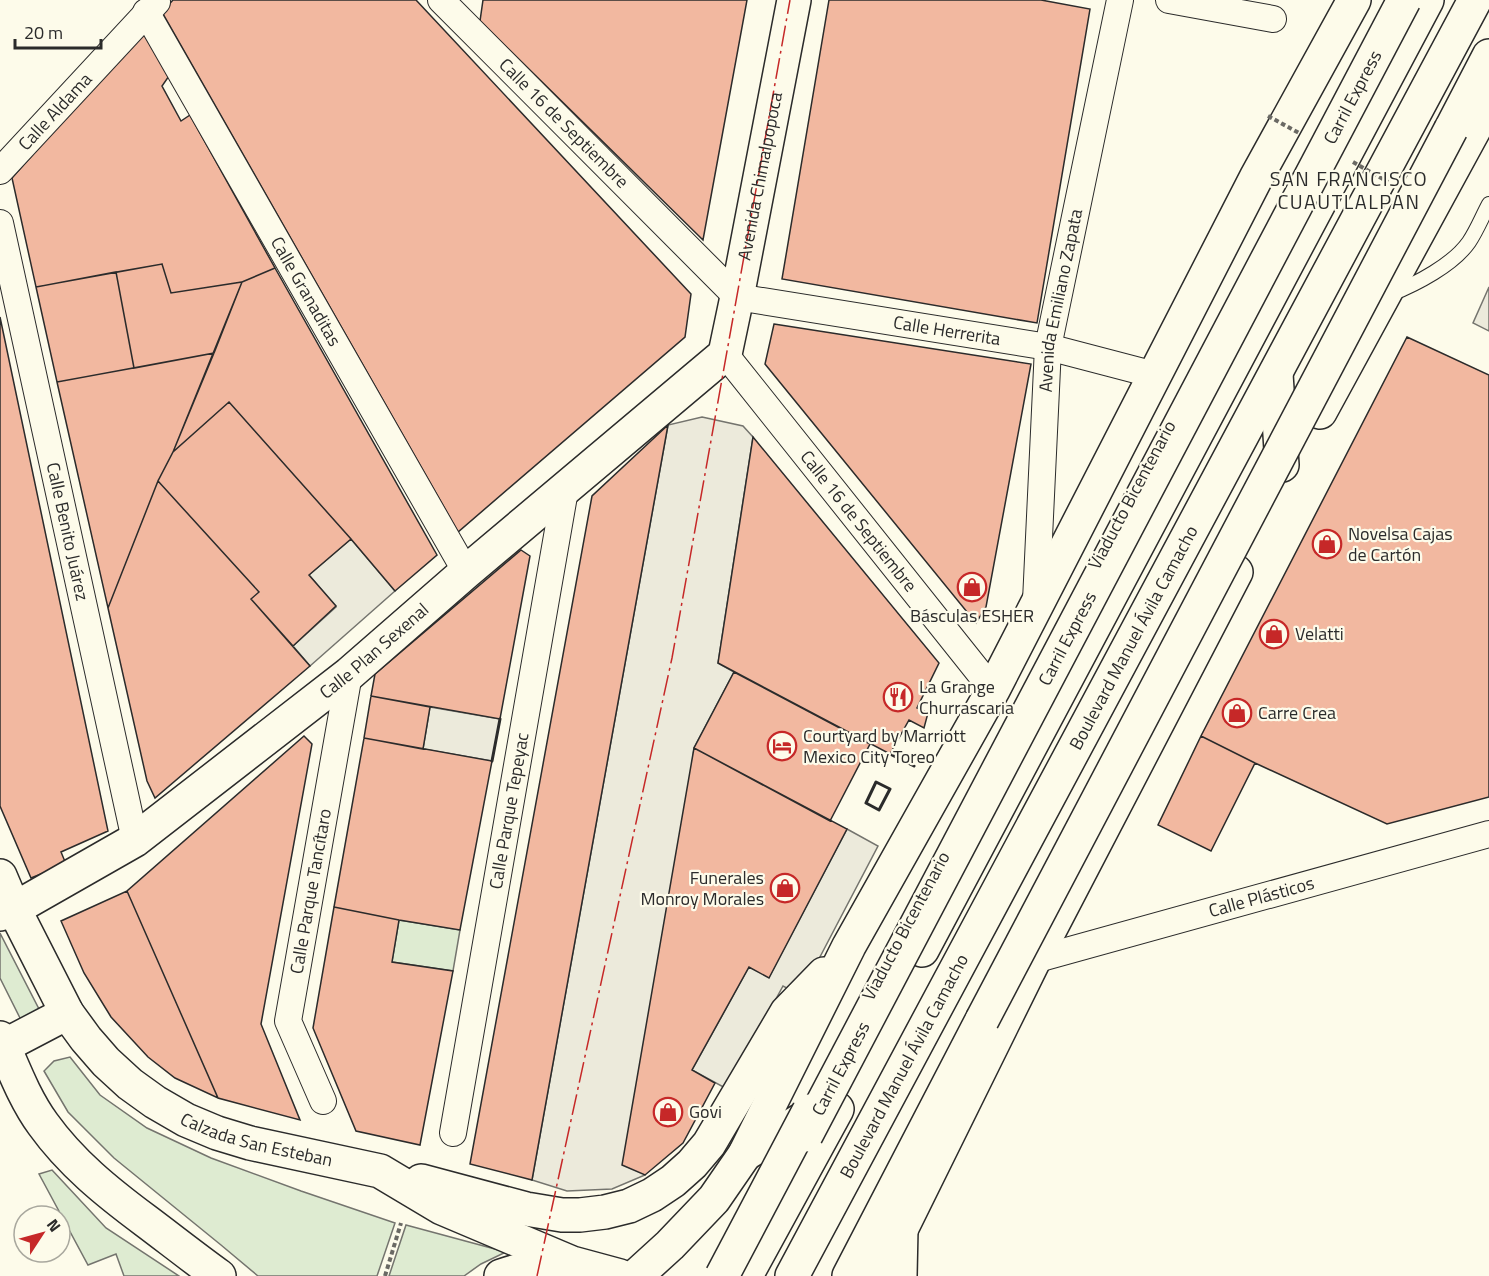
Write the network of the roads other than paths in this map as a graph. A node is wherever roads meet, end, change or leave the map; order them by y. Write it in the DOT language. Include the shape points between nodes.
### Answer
graph roads {
  1 [pos="441,0"];
  2 [pos="794,0"];
  3 [pos="1120,0"];
  4 [pos="1169,0"];
  5 [pos="1354,0"];
  6 [pos="1389,0"];
  7 [pos="1404,0"];
  8 [pos="1426,0"];
  9 [pos="1475,0"];
  10 [pos="152,6"];
  11 [pos="466,12"];
  12 [pos="1274,19"];
  13 [pos="1489,57"];
  14 [pos="1489,102"];
  15 [pos="0,171"];
  16 [pos="1489,204"];
  17 [pos="0,223"];
  18 [pos="737,297"];
  19 [pos="1383,297"];
  20 [pos="1048,347"];
  21 [pos="725,354"];
  22 [pos="1276,374"];
  23 [pos="1155,375"];
  24 [pos="1284,482"];
  25 [pos="565,490"];
  26 [pos="466,572"];
  27 [pos="1036,608"];
  28 [pos="349,674"];
  29 [pos="993,690"];
  30 [pos="1489,834"];
  31 [pos="135,840"];
  32 [pos="0,876"];
  33 [pos="7,912"];
  34 [pos="849,946"];
  35 [pos="1034,960"];
  36 [pos="67,1013"];
  37 [pos="2,1042"];
  38 [pos="846,1094"];
  39 [pos="323,1101"];
  40 [pos="453,1133"];
  41 [pos="745,1154"];
  42 [pos="380,1171"];
  43 [pos="901,1229"];
  44 [pos="754,1238"];
  45 [pos="595,1269"];
  46 [pos="863,1270"];
  47 [pos="219,1276"];
  48 [pos="501,1276"];
  49 [pos="636,1276"];
  50 [pos="704,1276"];
  51 [pos="722,1276"];
  52 [pos="731,1276"];
  53 [pos="746,1276"];
  54 [pos="792,1276"];
  55 [pos="900,1276"];
  1 -- 11 [label="street, Calle 16 de Septiembre"];
  2 -- 18 [label="main road, Avenida Chimalpopoca"];
  3 -- 20 [label="street, Avenida Emiliano Zapata"];
  4 -- 12 [label="street"];
  5 -- 23 [label="main road" via="1256,178"];
  6 -- 44 [label="main road, Viaducto Bicentenario, bridge"];
  7 -- 52 [label="main road, Carril Express, bridge"];
  8 -- 38 [label="main road"];
  9 -- 22 [label="main road, Boulevard Manuel Ávila Camacho"];
  10 -- 15 [label="street, Calle Aldama"];
  10 -- 26 [label="street, Calle Granaditas"];
  11 -- 18 [label="street, Calle 16 de Septiembre"];
  13 -- 46 [label="main road, bridge" via="1004,979"];
  14 -- 19 [label="main road"];
  16 -- 19 [label="lane" via="1468,243 1450,261 1408,288"];
  17 -- 31 [label="street, Calle Benito Juárez"];
  18 -- 20 [label="street, Calle Herrerita"];
  18 -- 21 [label="main road, Avenida Chimalpopoca"];
  19 -- 24 [label="main road"];
  20 -- 23 [label="street, Calle Herrerita"];
  20 -- 27 [label="street, Avenida Emiliano Zapata"];
  21 -- 25 [label="main road, Calle Plan Sexenal"];
  21 -- 29 [label="street, Calle 16 de Septiembre"];
  22 -- 24 [label="main road"];
  22 -- 54 [label="main road, Boulevard Manuel Ávila Camacho"];
  23 -- 27 [label="main road"];
  24 -- 35 [label="main road"];
  25 -- 26 [label="main road, Calle Plan Sexenal"];
  25 -- 40 [label="street, Calle Parque Tepeyac"];
  26 -- 28 [label="main road, Calle Plan Sexenal"];
  27 -- 29 [label="main road"];
  28 -- 31 [label="main road, Calle Plan Sexenal"];
  28 -- 39 [label="street, Calle Parque Tancítaro" via="288,1021"];
  29 -- 34 [label="main road"];
  30 -- 35 [label="street, Calle Plásticos"];
  31 -- 33 [label="main road, Calle Plan Sexenal"];
  32 -- 33 [label="main road, Calzada San Esteban"];
  33 -- 36 [label="main road, Calzada San Esteban"];
  34 -- 41 [label="main road"];
  34 -- 42 [label="main road" via="788,1012 709,1144 692,1164 652,1195 605,1212 562,1215"];
  35 -- 43 [label="main road"];
  36 -- 37 [label="main road"];
  36 -- 42 [label="main road, Calzada San Esteban" via="122,1077 186,1120 250,1143"];
  37 -- 47 [label="main road" via="26,1098 67,1154 110,1194"];
  38 -- 41 [label="main road"];
  38 -- 44 [label="main road"];
  41 -- 49 [label="main road" via="714,1198"];
  42 -- 45 [label="main road, Calzada San Esteban" via="442,1208"];
  43 -- 46 [label="main road"];
  43 -- 55 [label="main road"];
  44 -- 50 [label="main road, bridge"];
  44 -- 51 [label="main road, Viaducto Bicentenario, bridge"];
  44 -- 52 [label="main road"];
  44 -- 53 [label="main road"];
  45 -- 48 [label="main road" via="546,1264"];
}
